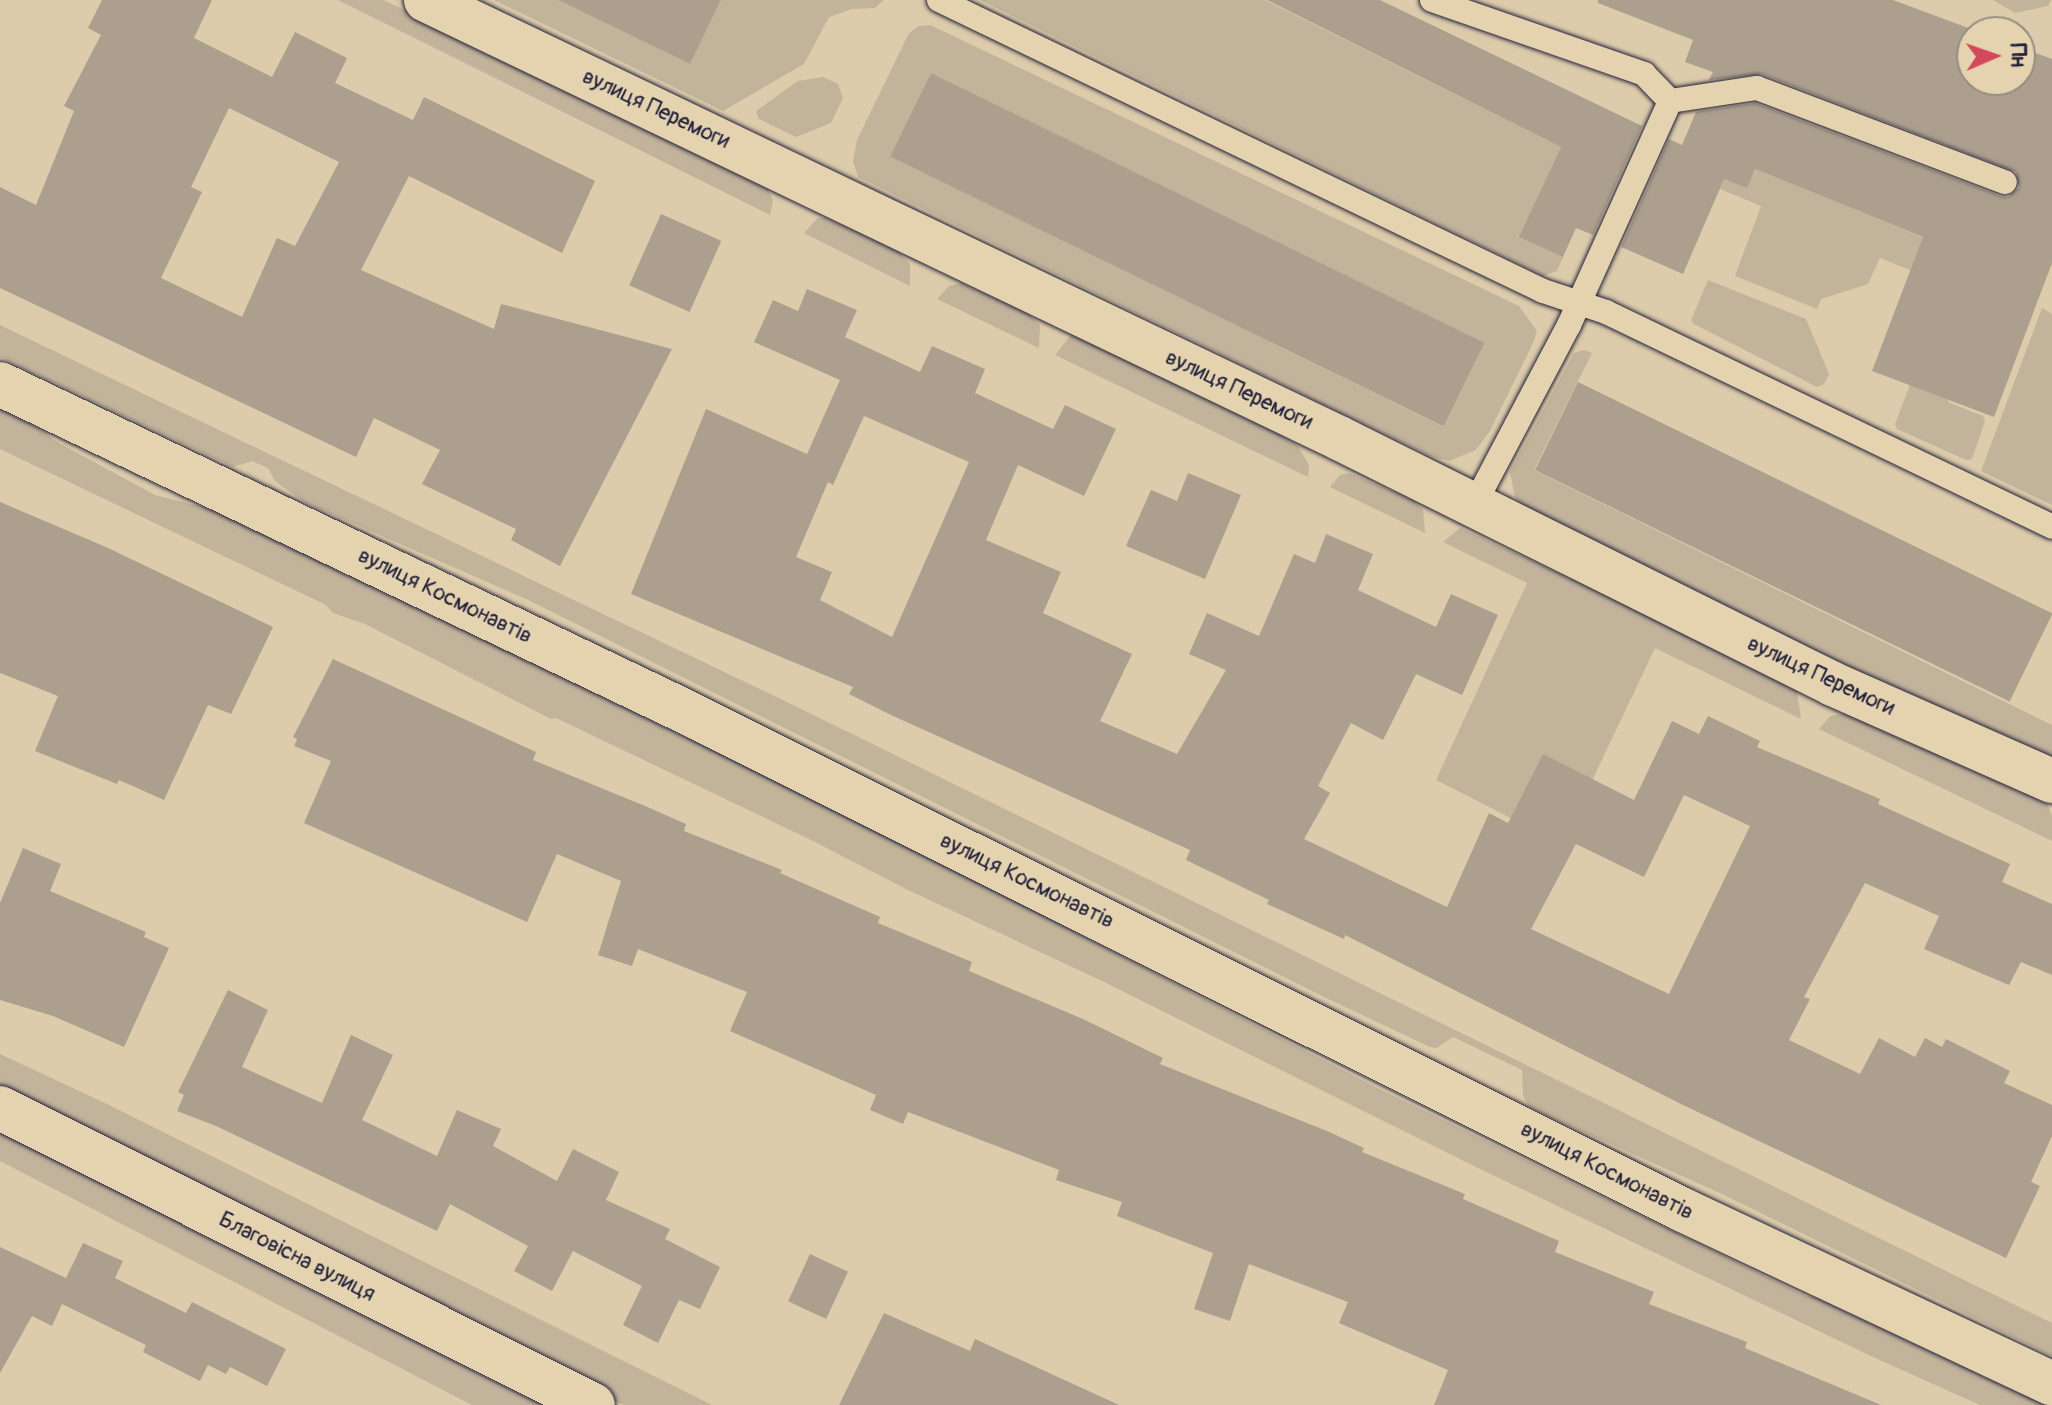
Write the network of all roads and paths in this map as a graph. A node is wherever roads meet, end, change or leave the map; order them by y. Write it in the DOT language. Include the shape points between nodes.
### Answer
graph roads {
  1 [pos="426,0"];
  2 [pos="939,0"];
  3 [pos="1432,0"];
  4 [pos="1670,101"];
  5 [pos="2005,182"];
  6 [pos="1579,303"];
  7 [pos="0,384"];
  8 [pos="1473,507"];
  9 [pos="2052,527"];
  10 [pos="2052,781"];
  11 [pos="0,1108"];
  12 [pos="2052,1384"];
  13 [pos="593,1405"];
  1 -- 8 [label="street, вулиця Перемоги"];
  2 -- 6 [label="lane" via="1543,291"];
  3 -- 4 [label="lane" via="1644,74"];
  4 -- 5 [label="lane" via="1757,88"];
  4 -- 6 [label="lane"];
  6 -- 8 [label="lane"];
  6 -- 9 [label="lane"];
  7 -- 12 [label="street, вулиця Космонавтів" via="686,712 1683,1210"];
  8 -- 10 [label="street, вулиця Перемоги" via="1833,684"];
  11 -- 13 [label="street, Благовісна вулиця"];
}
